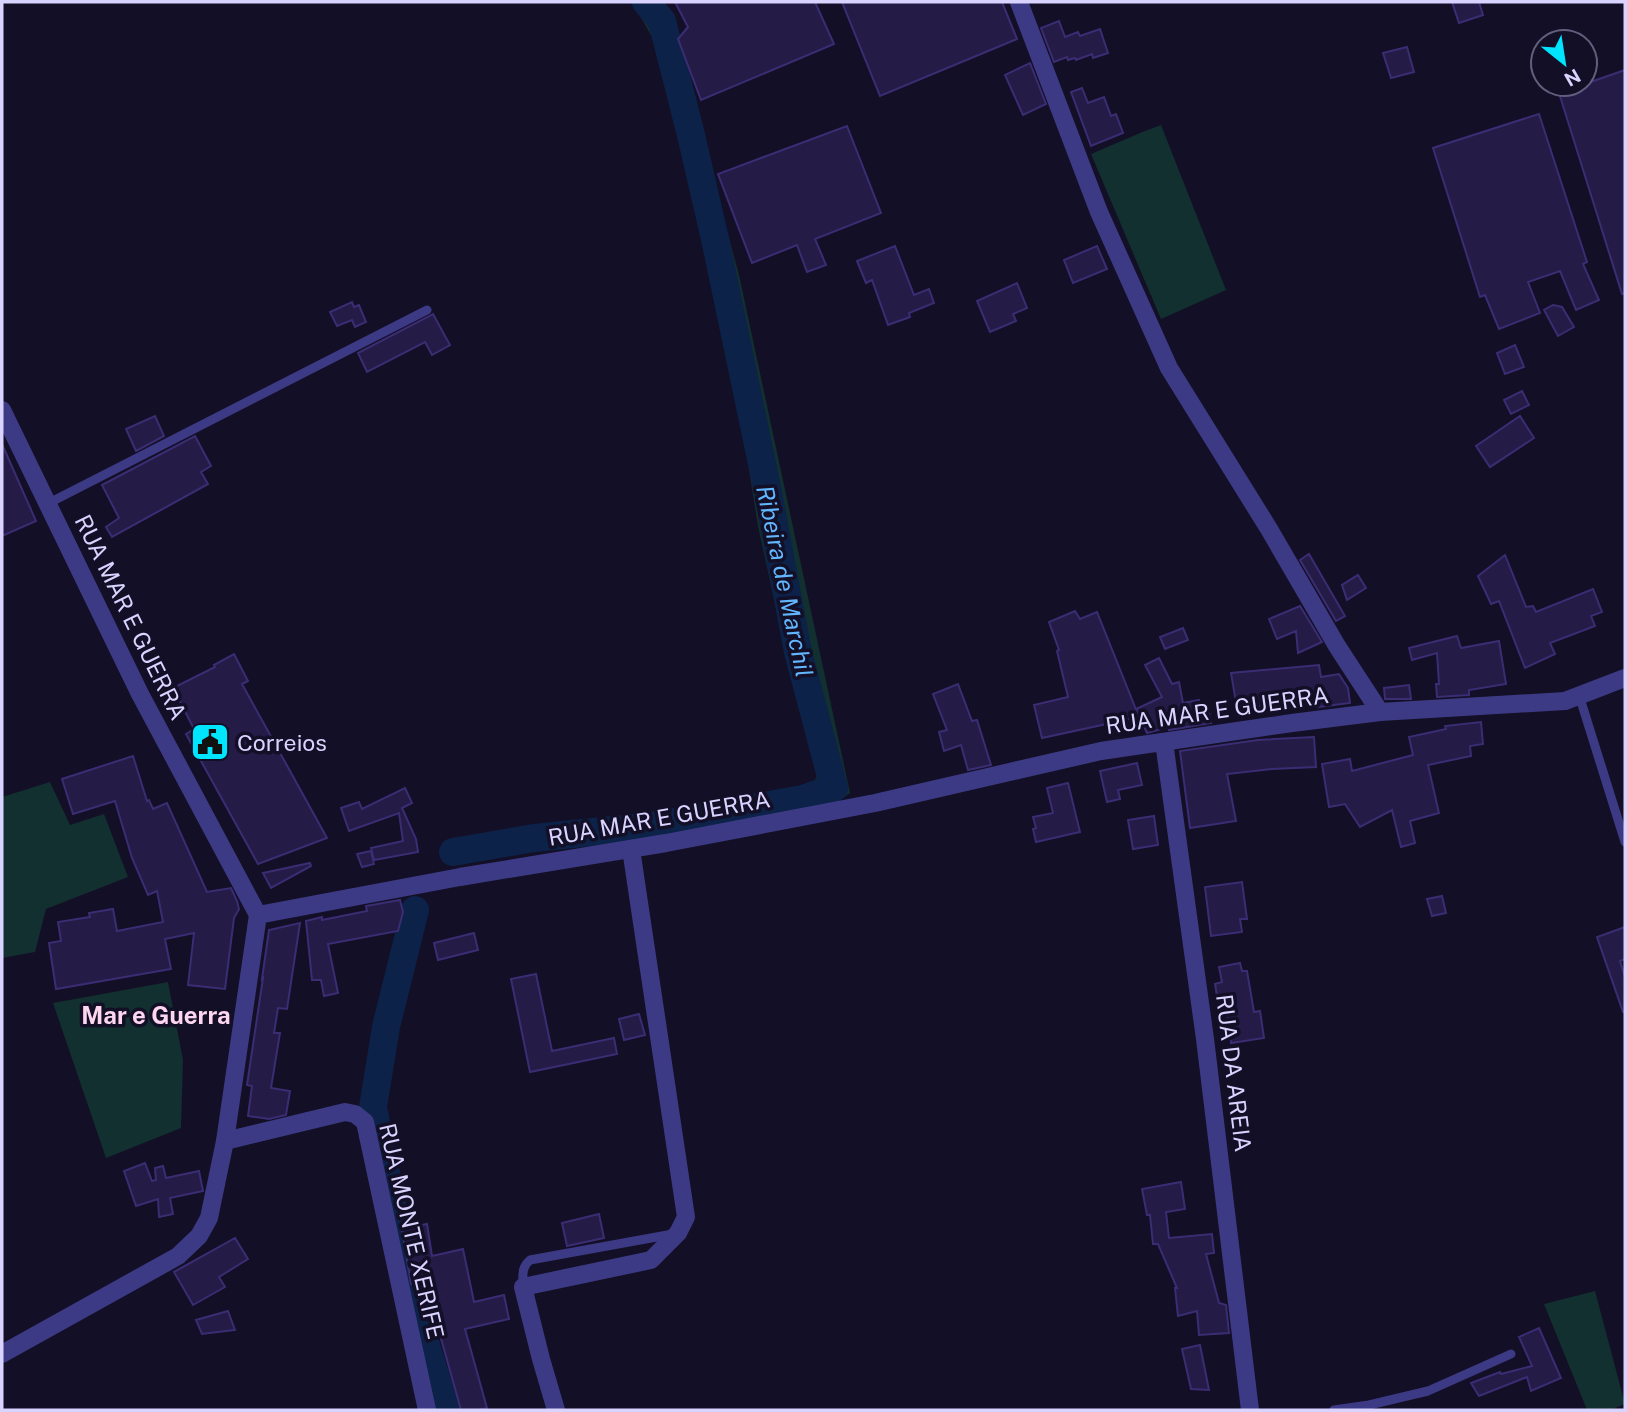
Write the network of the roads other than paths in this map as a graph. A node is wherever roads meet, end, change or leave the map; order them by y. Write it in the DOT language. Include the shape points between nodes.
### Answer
graph roads {
  1 [pos="1019,2"];
  2 [pos="427,310"];
  3 [pos="2,410"];
  4 [pos="47,504"];
  5 [pos="1625,678"];
  6 [pos="1579,695"];
  7 [pos="1380,712"];
  8 [pos="1164,742"];
  9 [pos="1625,842"];
  10 [pos="631,849"];
  11 [pos="258,915"];
  12 [pos="225,1141"];
  13 [pos="678,1233"];
  14 [pos="523,1287"];
  15 [pos="2,1354"];
  16 [pos="1511,1354"];
  17 [pos="428,1410"];
  18 [pos="556,1410"];
  19 [pos="1250,1410"];
  20 [pos="1334,1410"];
  1 -- 7 [label="street" via="1099,212 1169,368"];
  2 -- 4 [label="lane"];
  3 -- 4 [label="street, RUA MAR E GUERRA"];
  4 -- 11 [label="street, RUA MAR E GUERRA" via="140,694"];
  5 -- 6 [label="street, RUA MAR E GUERRA"];
  6 -- 7 [label="street, RUA MAR E GUERRA" via="1565,701"];
  6 -- 9 [label="lane"];
  7 -- 8 [label="street, RUA MAR E GUERRA"];
  8 -- 10 [label="street, RUA MAR E GUERRA" via="1101,751 875,803"];
  8 -- 19 [label="street, RUA DA AREIA"];
  10 -- 11 [label="street, RUA MAR E GUERRA"];
  10 -- 13 [label="street" via="686,1217"];
  11 -- 12 [label="street"];
  12 -- 15 [label="street" via="209,1218 199,1236 178,1256"];
  12 -- 17 [label="street, RUA MONTE XERIFE" via="345,1112 365,1122"];
  13 -- 14 [label="street" via="651,1260"];
  13 -- 14 [label="lane" via="530,1260 524,1265"];
  14 -- 18 [label="street"];
  16 -- 20 [label="lane" via="1428,1391"];
}
